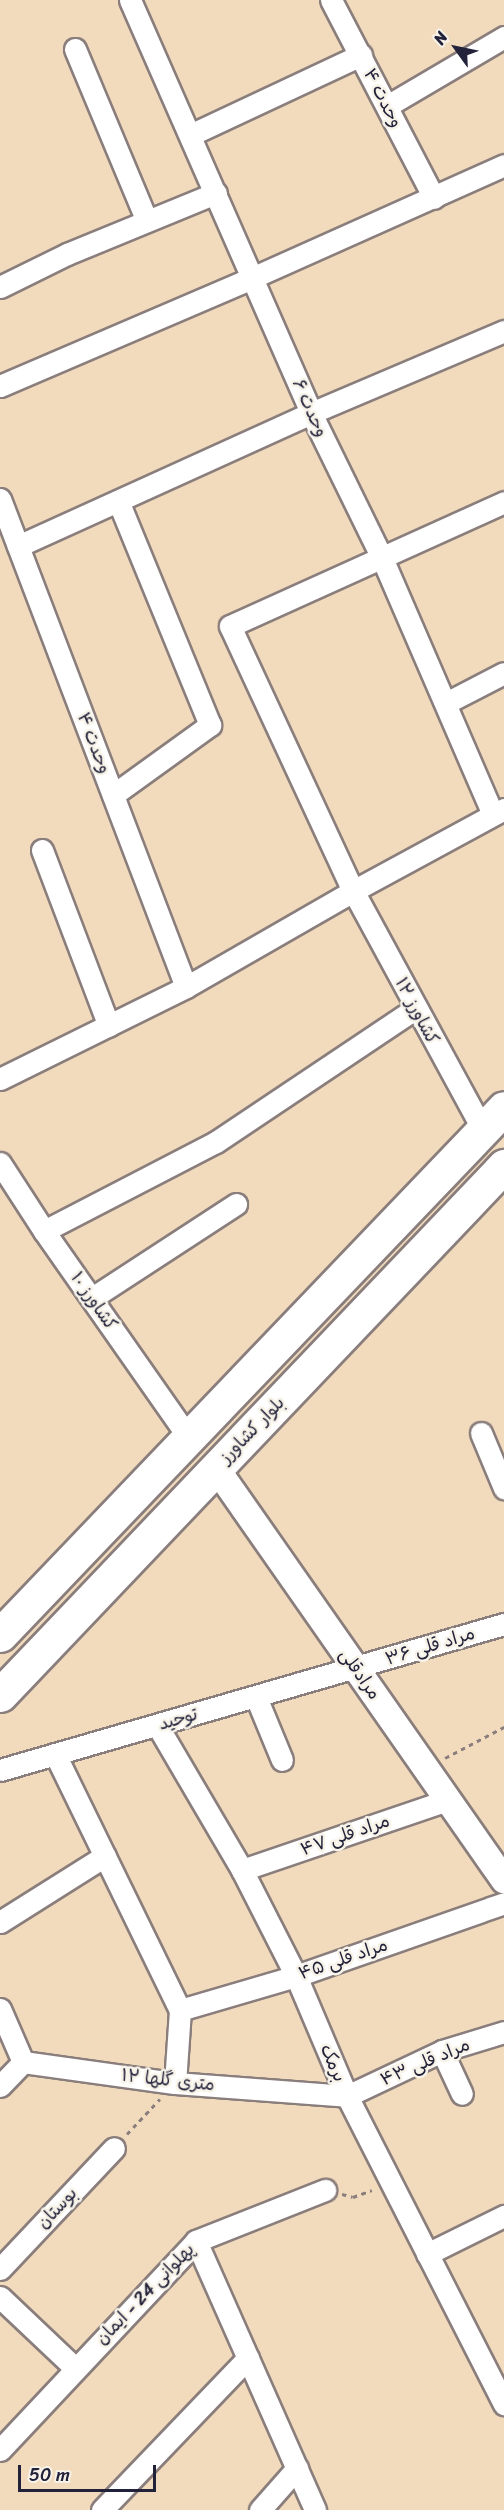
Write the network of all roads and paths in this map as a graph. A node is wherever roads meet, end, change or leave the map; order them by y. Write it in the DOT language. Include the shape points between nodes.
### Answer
graph roads {
  1 [pos="130,0"];
  2 [pos="331,0"];
  3 [pos="504,37"];
  4 [pos="75,49"];
  5 [pos="361,55"];
  6 [pos="387,106"];
  7 [pos="190,135"];
  8 [pos="504,165"];
  9 [pos="216,193"];
  10 [pos="434,198"];
  11 [pos="147,221"];
  12 [pos="254,277"];
  13 [pos="0,287"];
  14 [pos="504,331"];
  15 [pos="0,386"];
  16 [pos="311,413"];
  17 [pos="0,499"];
  18 [pos="118,501"];
  19 [pos="504,502"];
  20 [pos="18,546"];
  21 [pos="382,558"];
  22 [pos="504,673"];
  23 [pos="446,703"];
  24 [pos="113,795"];
  25 [pos="499,812"];
  26 [pos="42,850"];
  27 [pos="353,891"];
  28 [pos="186,987"];
  29 [pos="416,1008"];
  30 [pos="109,1026"];
  31 [pos="0,1079"];
  32 [pos="493,1119"];
  33 [pos="0,1163"];
  34 [pos="501,1177"];
  35 [pos="236,1204"];
  36 [pos="45,1231"];
  37 [pos="332,1289"];
  38 [pos="92,1298"];
  39 [pos="360,1316"];
  40 [pos="482,1433"];
  41 [pos="189,1438"];
  42 [pos="216,1468"];
  43 [pos="504,1488"];
  44 [pos="504,1624"];
  45 [pos="0,1635"];
  46 [pos="356,1669"];
  47 [pos="0,1695"];
  48 [pos="256,1697"];
  49 [pos="157,1725"];
  50 [pos="504,1727"];
  51 [pos="55,1754"];
  52 [pos="282,1760"];
  53 [pos="426,1768"];
  54 [pos="0,1770"];
  55 [pos="448,1800"];
  56 [pos="105,1856"];
  57 [pos="242,1870"];
  58 [pos="501,1870"];
  59 [pos="504,1903"];
  60 [pos="0,1922"];
  61 [pos="296,1976"];
  62 [pos="1,2009"];
  63 [pos="180,2010"];
  64 [pos="504,2032"];
  65 [pos="442,2051"];
  66 [pos="23,2062"];
  67 [pos="176,2083"];
  68 [pos="0,2086"];
  69 [pos="462,2094"];
  70 [pos="347,2096"];
  71 [pos="114,2148"];
  72 [pos="391,2183"];
  73 [pos="325,2190"];
  74 [pos="504,2216"];
  75 [pos="196,2241"];
  76 [pos="427,2254"];
  77 [pos="0,2269"];
  78 [pos="0,2297"];
  79 [pos="248,2358"];
  80 [pos="75,2368"];
  81 [pos="502,2397"];
  82 [pos="0,2450"];
  83 [pos="297,2468"];
  84 [pos="102,2510"];
  85 [pos="260,2510"];
  86 [pos="315,2510"];
  1 -- 7 [label="street, وحدت ۶"];
  2 -- 5 [label="street, وحدت ۴"];
  3 -- 6 [label="street"];
  4 -- 11 [label="street"];
  5 -- 6 [label="street, وحدت ۴"];
  5 -- 7 [label="street"];
  6 -- 10 [label="street, وحدت ۴"];
  7 -- 9 [label="street, وحدت ۶"];
  8 -- 10 [label="street"];
  9 -- 11 [label="street"];
  9 -- 12 [label="street, وحدت ۶"];
  10 -- 12 [label="street"];
  11 -- 13 [label="street"];
  12 -- 15 [label="street"];
  12 -- 16 [label="street, وحدت ۶"];
  14 -- 16 [label="street"];
  16 -- 18 [label="street"];
  16 -- 21 [label="street, وحدت ۶"];
  17 -- 20 [label="street, وحدت ۴"];
  18 -- 20 [label="street"];
  18 -- 24 [label="street" via="210,725"];
  19 -- 21 [label="street"];
  20 -- 24 [label="street, وحدت ۴"];
  21 -- 23 [label="street, وحدت ۶"];
  21 -- 27 [label="street, کشاورز ۱۲" via="230,626"];
  22 -- 23 [label="street"];
  23 -- 25 [label="street, وحدت ۶"];
  24 -- 28 [label="street, وحدت ۴"];
  25 -- 27 [label="street"];
  26 -- 30 [label="street"];
  27 -- 28 [label="street"];
  27 -- 29 [label="street, کشاورز ۱۲"];
  28 -- 30 [label="street"];
  29 -- 32 [label="street, کشاورز ۱۲"];
  29 -- 36 [label="street" via="216,1142"];
  30 -- 31 [label="street"];
  32 -- 37 [label="main road"];
  33 -- 36 [label="street, کشاورز ۱۰"];
  34 -- 39 [label="main road, بلوار کشاورز"];
  35 -- 38 [label="street"];
  36 -- 38 [label="street, کشاورز ۱۰"];
  37 -- 39 [label="main road"];
  37 -- 41 [label="main road"];
  38 -- 41 [label="street, کشاورز ۱۰"];
  39 -- 42 [label="main road, بلوار کشاورز"];
  40 -- 43 [label="street"];
  41 -- 45 [label="main road"];
  42 -- 46 [label="street, مرادقلی"];
  42 -- 47 [label="main road, بلوار کشاورز"];
  44 -- 46 [label="street, مراد قلی ۳۶"];
  46 -- 48 [label="street, توحید"];
  46 -- 53 [label="street, مرادقلی"];
  48 -- 49 [label="street, توحید"];
  48 -- 52 [label="street"];
  49 -- 51 [label="street, توحید"];
  49 -- 57 [label="street, برمک"];
  50 -- 53 [label="path"];
  51 -- 54 [label="street, توحید"];
  51 -- 56 [label="street"];
  53 -- 55 [label="street, مرادقلی"];
  55 -- 57 [label="street, مراد قلی ۴۷"];
  55 -- 58 [label="street, مرادقلی"];
  56 -- 60 [label="street"];
  56 -- 63 [label="street"];
  57 -- 61 [label="street, برمک"];
  59 -- 61 [label="street, مراد قلی ۴۵"];
  61 -- 63 [label="street, مراد قلی ۴۵"];
  61 -- 70 [label="street, برمک"];
  62 -- 66 [label="street"];
  63 -- 67 [label="street"];
  64 -- 65 [label="street, مراد قلی ۴۳"];
  65 -- 69 [label="street"];
  65 -- 70 [label="street, مراد قلی ۴۳"];
  66 -- 67 [label="street, ۱۲ متری گلها"];
  66 -- 68 [label="street"];
  67 -- 70 [label="street, ۱۲ متری گلها"];
  67 -- 71 [label="path"];
  70 -- 72 [label="street, برمک"];
  71 -- 77 [label="street, بوستان"];
  72 -- 73 [label="path" via="352,2197"];
  72 -- 76 [label="street, برمک"];
  73 -- 75 [label="street, پهلوانی 24 - ایمان"];
  74 -- 76 [label="street"];
  75 -- 79 [label="street"];
  75 -- 80 [label="street, پهلوانی 24 - ایمان"];
  76 -- 81 [label="street, برمک"];
  78 -- 80 [label="street"];
  79 -- 83 [label="street"];
  79 -- 84 [label="street"];
  80 -- 82 [label="street, پهلوانی 24 - ایمان"];
  83 -- 85 [label="street"];
  83 -- 86 [label="street"];
}
